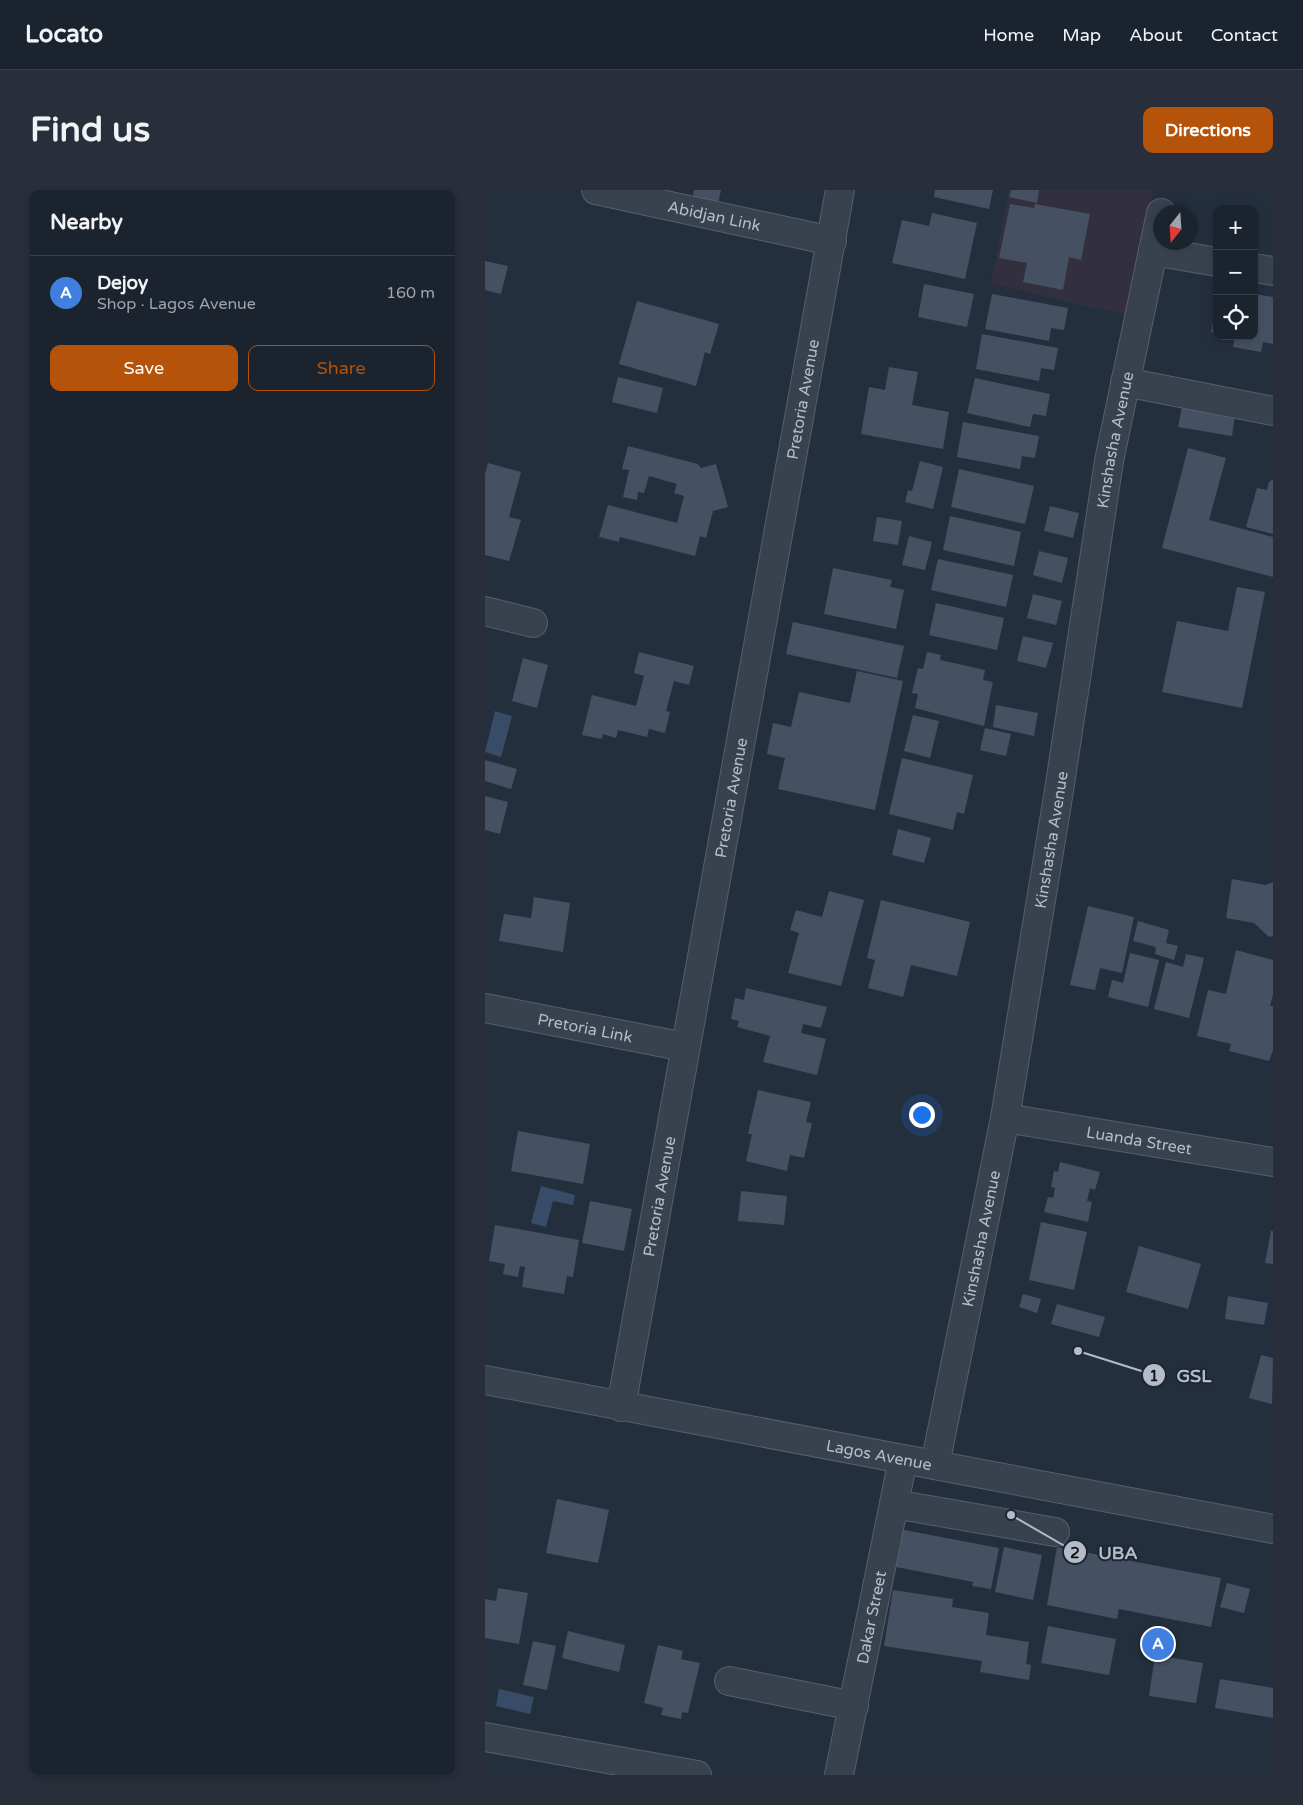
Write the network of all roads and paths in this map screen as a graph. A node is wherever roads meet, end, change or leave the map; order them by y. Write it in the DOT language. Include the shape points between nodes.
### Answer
graph roads {
  1 [pos="597,190"];
  2 [pos="840,190"];
  3 [pos="1165,190"];
  4 [pos="1162,205"];
  5 [pos="832,241"];
  6 [pos="1153,251"];
  7 [pos="1213,261"];
  8 [pos="1258,269"];
  9 [pos="1273,271"];
  10 [pos="1125,382"];
  11 [pos="1273,411"];
  12 [pos="485,611"];
  13 [pos="533,623"];
  14 [pos="485,1008"];
  15 [pos="685,1047"];
  16 [pos="1005,1118"];
  17 [pos="1273,1162"];
  18 [pos="485,1380"];
  19 [pos="621,1407"];
  20 [pos="903,1458"];
  21 [pos="935,1465"];
  22 [pos="894,1504"];
  23 [pos="1273,1529"];
  24 [pos="1055,1532"];
  25 [pos="729,1681"];
  26 [pos="854,1706"];
  27 [pos="485,1737"];
  28 [pos="593,1766"];
  29 [pos="697,1775"];
  30 [pos="839,1775"];
  1 -- 5 [label="street, Abidjan Link"];
  2 -- 5 [label="street, Pretoria Avenue"];
  3 -- 4 [label="street, Kinshasha Avenue"];
  5 -- 15 [label="street, Pretoria Avenue"];
  6 -- 7 [label="street"];
  6 -- 10 [label="street, Kinshasha Avenue"];
  8 -- 9 [label="street"];
  10 -- 11 [label="street"];
  10 -- 16 [label="street, Kinshasha Avenue" via="1109,461 1059,797"];
  12 -- 13 [label="street"];
  14 -- 15 [label="street, Pretoria Link"];
  15 -- 19 [label="street, Pretoria Avenue"];
  16 -- 17 [label="street, Luanda Street"];
  16 -- 21 [label="street, Kinshasha Avenue"];
  18 -- 19 [label="street, Lagos Avenue"];
  19 -- 20 [label="street, Lagos Avenue"];
  20 -- 21 [label="street, Lagos Avenue"];
  20 -- 22 [label="street, Dakar Street"];
  21 -- 23 [label="street, Lagos Avenue"];
  22 -- 24 [label="street"];
  22 -- 26 [label="street, Dakar Street"];
  25 -- 26 [label="street"];
  26 -- 30 [label="street, Dakar Street"];
  27 -- 28 [label="street"];
  28 -- 29 [label="street"];
}
